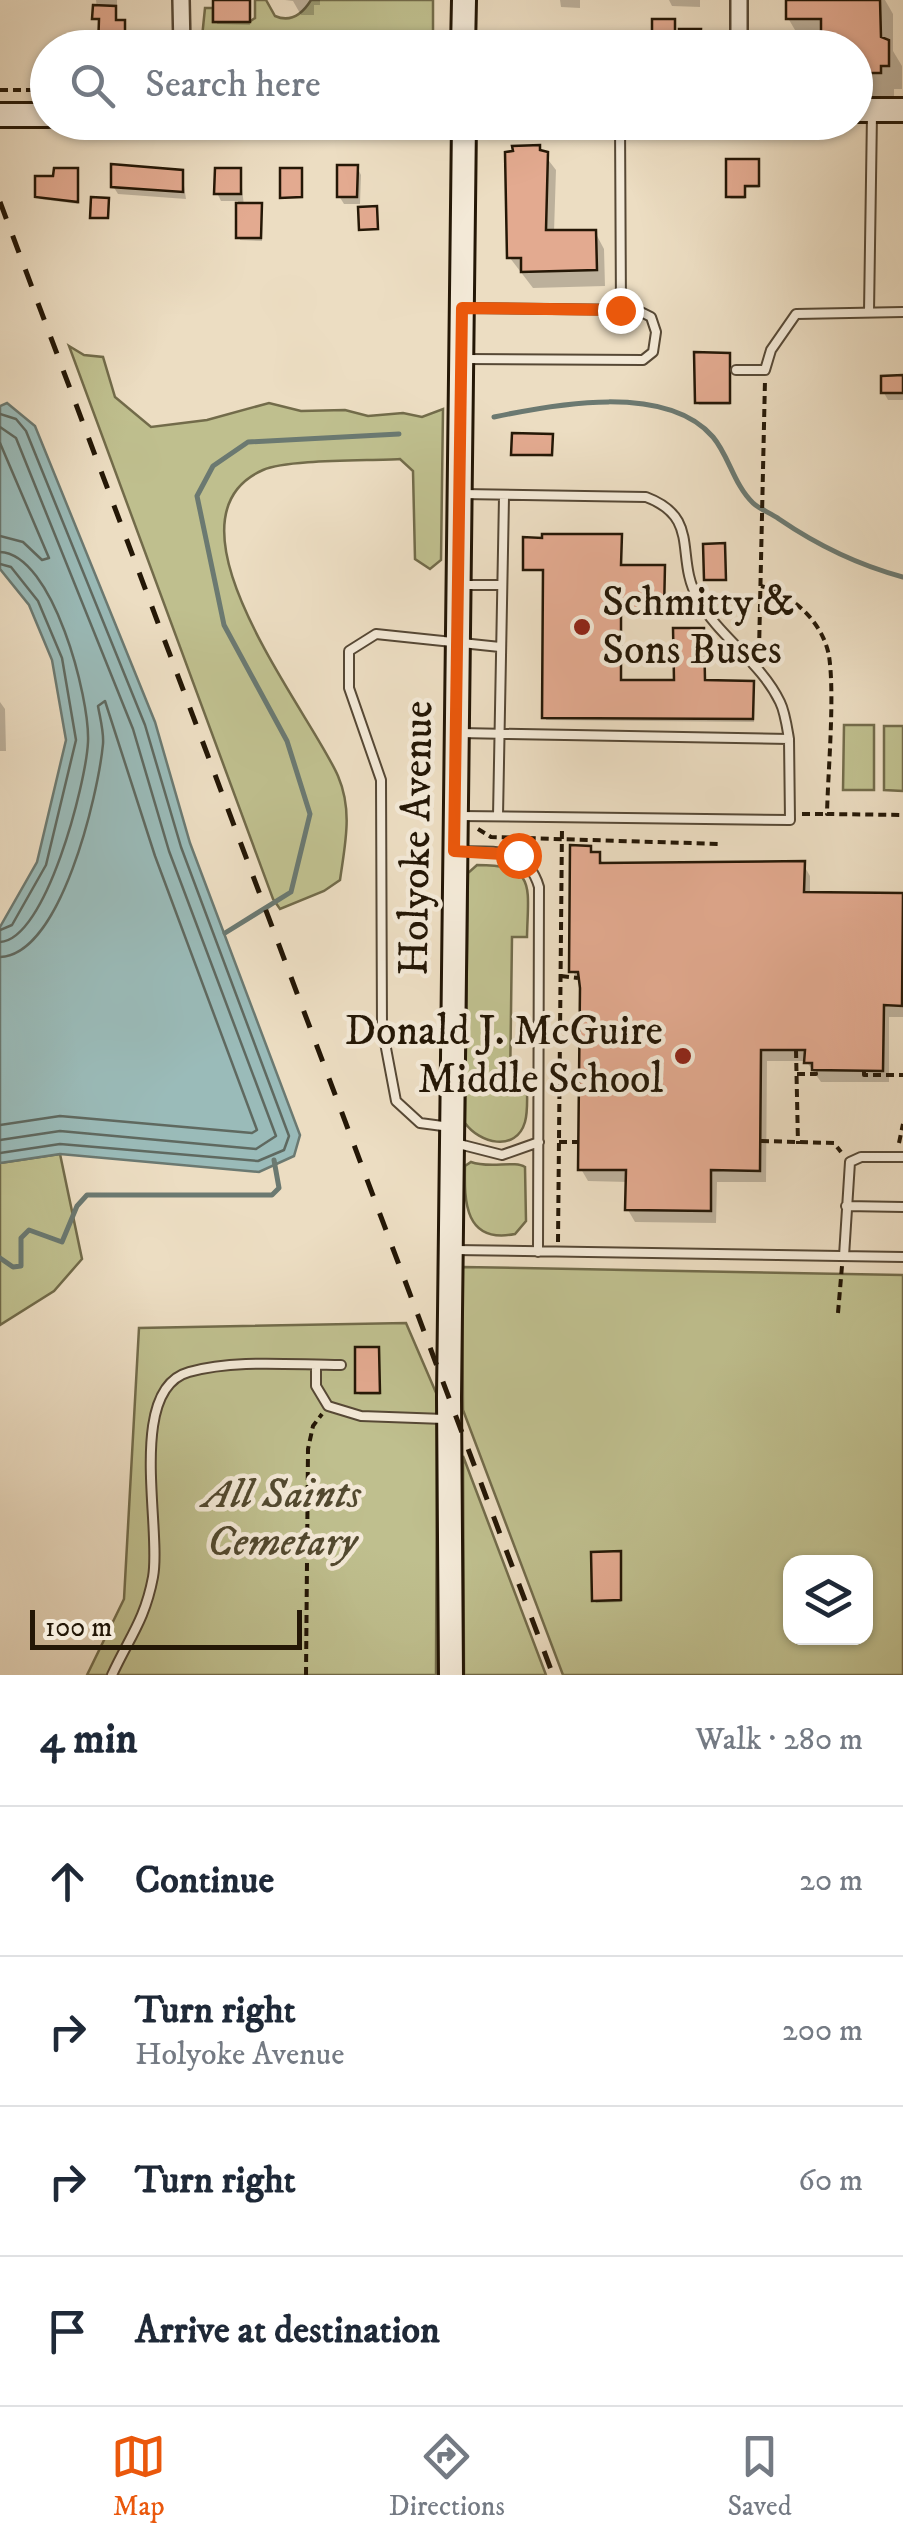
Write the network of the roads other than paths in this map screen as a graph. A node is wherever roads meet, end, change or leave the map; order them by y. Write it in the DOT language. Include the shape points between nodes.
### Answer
graph roads {
  1 [pos="182,0"];
  2 [pos="464,0"];
  3 [pos="740,0"];
  4 [pos="182,30"];
  5 [pos="464,30"];
  6 [pos="739,30"];
  7 [pos="873,110"];
  8 [pos="903,110"];
  9 [pos="0,115"];
  10 [pos="30,115"];
  11 [pos="464,140"];
  12 [pos="620,140"];
  13 [pos="865,140"];
  14 [pos="462,308"];
  15 [pos="620,310"];
  16 [pos="869,312"];
  17 [pos="903,312"];
  18 [pos="460,359"];
  19 [pos="736,370"];
  20 [pos="457,494"];
  21 [pos="504,497"];
  22 [pos="456,586"];
  23 [pos="502,586"];
  24 [pos="456,646"];
  25 [pos="500,647"];
  26 [pos="455,733"];
  27 [pos="498,734"];
  28 [pos="789,739"];
  29 [pos="462,816"];
  30 [pos="498,816"];
  31 [pos="454,851"];
  32 [pos="451,1134"];
  33 [pos="539,1142"];
  34 [pos="901,1157"];
  35 [pos="846,1206"];
  36 [pos="903,1206"];
  37 [pos="450,1250"];
  38 [pos="538,1252"];
  39 [pos="844,1256"];
  40 [pos="903,1257"];
  41 [pos="316,1365"];
  42 [pos="341,1365"];
  43 [pos="449,1419"];
  44 [pos="112,1675"];
  45 [pos="451,1675"];
  1 -- 4 [label="street"];
  2 -- 5 [label="street"];
  3 -- 6 [label="street"];
  7 -- 8 [label="street"];
  9 -- 10 [label="street"];
  11 -- 14 [label="street, Holyoke Avenue"];
  12 -- 15 [label="lane"];
  13 -- 16 [label="lane"];
  14 -- 15 [label="lane"];
  14 -- 18 [label="street, Holyoke Avenue"];
  15 -- 18 [label="lane" via="638,310 653,322 656,342 648,358"];
  16 -- 17 [label="lane"];
  16 -- 19 [label="lane" via="796,314 764,370"];
  18 -- 20 [label="street, Holyoke Avenue"];
  20 -- 21 [label="lane"];
  20 -- 22 [label="street, Holyoke Avenue"];
  21 -- 23 [label="lane"];
  21 -- 28 [label="lane" via="646,497 667,505 681,522 698,600 781,702"];
  22 -- 23 [label="lane"];
  22 -- 24 [label="street, Holyoke Avenue"];
  23 -- 25 [label="lane"];
  24 -- 25 [label="lane"];
  24 -- 26 [label="street, Holyoke Avenue"];
  24 -- 32 [label="lane" via="376,634 349,651 348,688 380,780 382,1026 396,1100 420,1123"];
  25 -- 27 [label="lane"];
  26 -- 27 [label="lane"];
  26 -- 29 [label="street, Holyoke Avenue"];
  27 -- 28 [label="lane"];
  27 -- 30 [label="lane"];
  28 -- 30 [label="lane" via="790,820"];
  29 -- 30 [label="lane"];
  29 -- 31 [label="street, Holyoke Avenue"];
  31 -- 32 [label="street, Holyoke Avenue"];
  31 -- 33 [label="lane" via="518,855 540,886"];
  32 -- 33 [label="lane" via="502,1155"];
  32 -- 37 [label="street, Holyoke Avenue"];
  33 -- 38 [label="lane"];
  34 -- 35 [label="lane" via="850,1162"];
  35 -- 36 [label="lane"];
  35 -- 39 [label="lane"];
  37 -- 38 [label="lane"];
  37 -- 43 [label="street, Holyoke Avenue"];
  38 -- 39 [label="lane"];
  39 -- 40 [label="lane"];
  41 -- 42 [label="lane"];
  41 -- 43 [label="lane" via="316,1386 328,1406 361,1416"];
  41 -- 44 [label="lane" via="186,1372 161,1392 152,1425 154,1572 143,1621"];
  43 -- 45 [label="street, Holyoke Avenue"];
}
